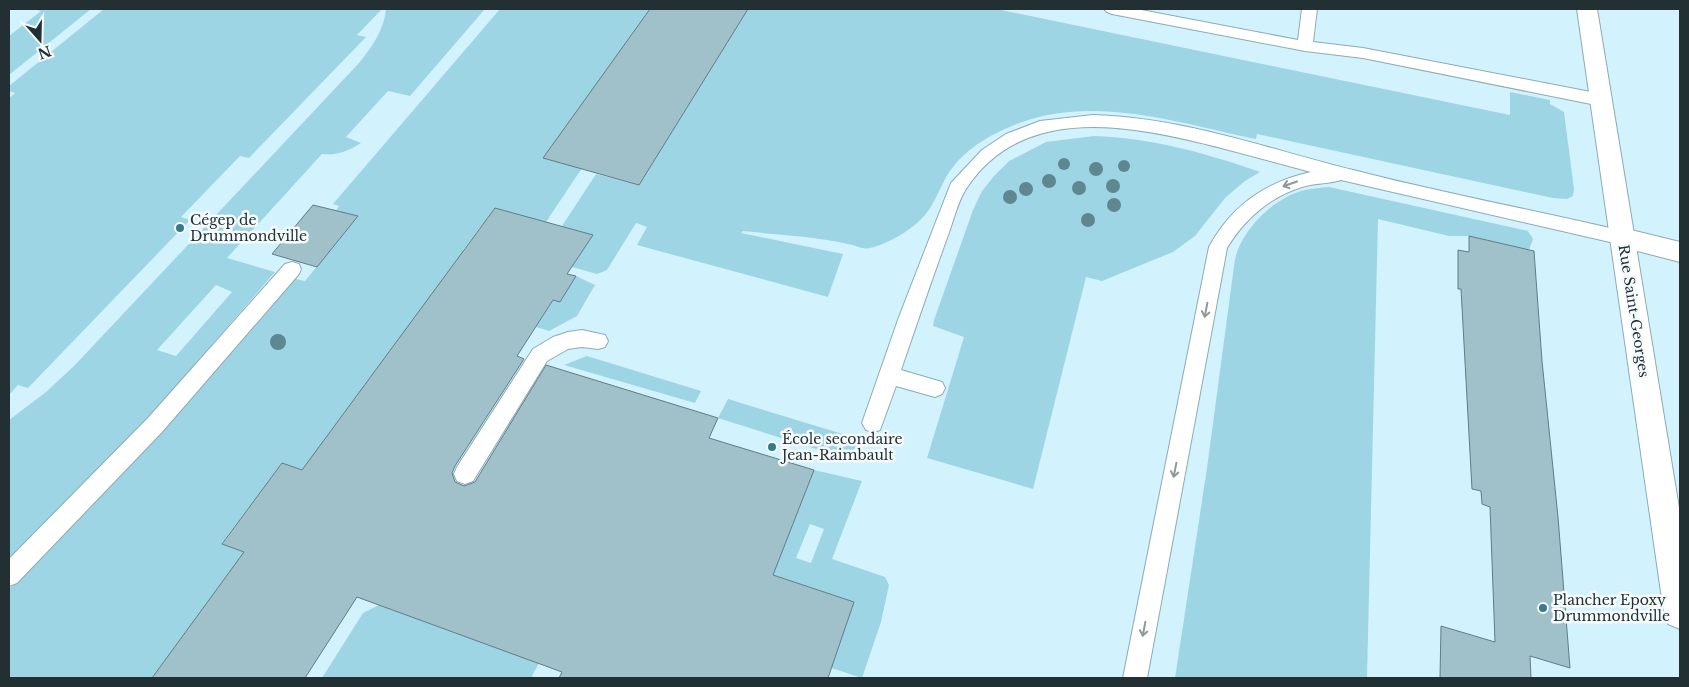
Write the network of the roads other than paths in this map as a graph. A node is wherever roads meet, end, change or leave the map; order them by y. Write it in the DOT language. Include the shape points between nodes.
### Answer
graph roads {
  1 [pos="1112,9"];
  2 [pos="1310,9"];
  3 [pos="1587,9"];
  4 [pos="1305,46"];
  5 [pos="1601,100"];
  6 [pos="1355,177"];
  7 [pos="1623,238"];
  8 [pos="1680,252"];
  9 [pos="292,269"];
  10 [pos="598,341"];
  11 [pos="889,376"];
  12 [pos="935,388"];
  13 [pos="873,423"];
  14 [pos="465,474"];
  15 [pos="9,575"];
  16 [pos="1680,613"];
  17 [pos="1135,678"];
  1 -- 4 [label="lane"];
  2 -- 4 [label="lane"];
  3 -- 5 [label="street, Rue Saint-Georges"];
  4 -- 5 [label="lane" via="1363,53"];
  5 -- 7 [label="street, Rue Saint-Georges"];
  6 -- 7 [label="lane"];
  6 -- 11 [label="lane" via="1135,122 1076,121 1017,135 983,158 957,188"];
  6 -- 17 [label="lane, one-way" via="1321,176 1281,187 1251,206 1224,235 1218,247"];
  7 -- 8 [label="street"];
  7 -- 16 [label="street, Rue Saint-Georges"];
  9 -- 15 [label="lane" via="154,425"];
  10 -- 14 [label="lane" via="571,338 540,355"];
  11 -- 12 [label="lane"];
  11 -- 13 [label="lane"];
}
